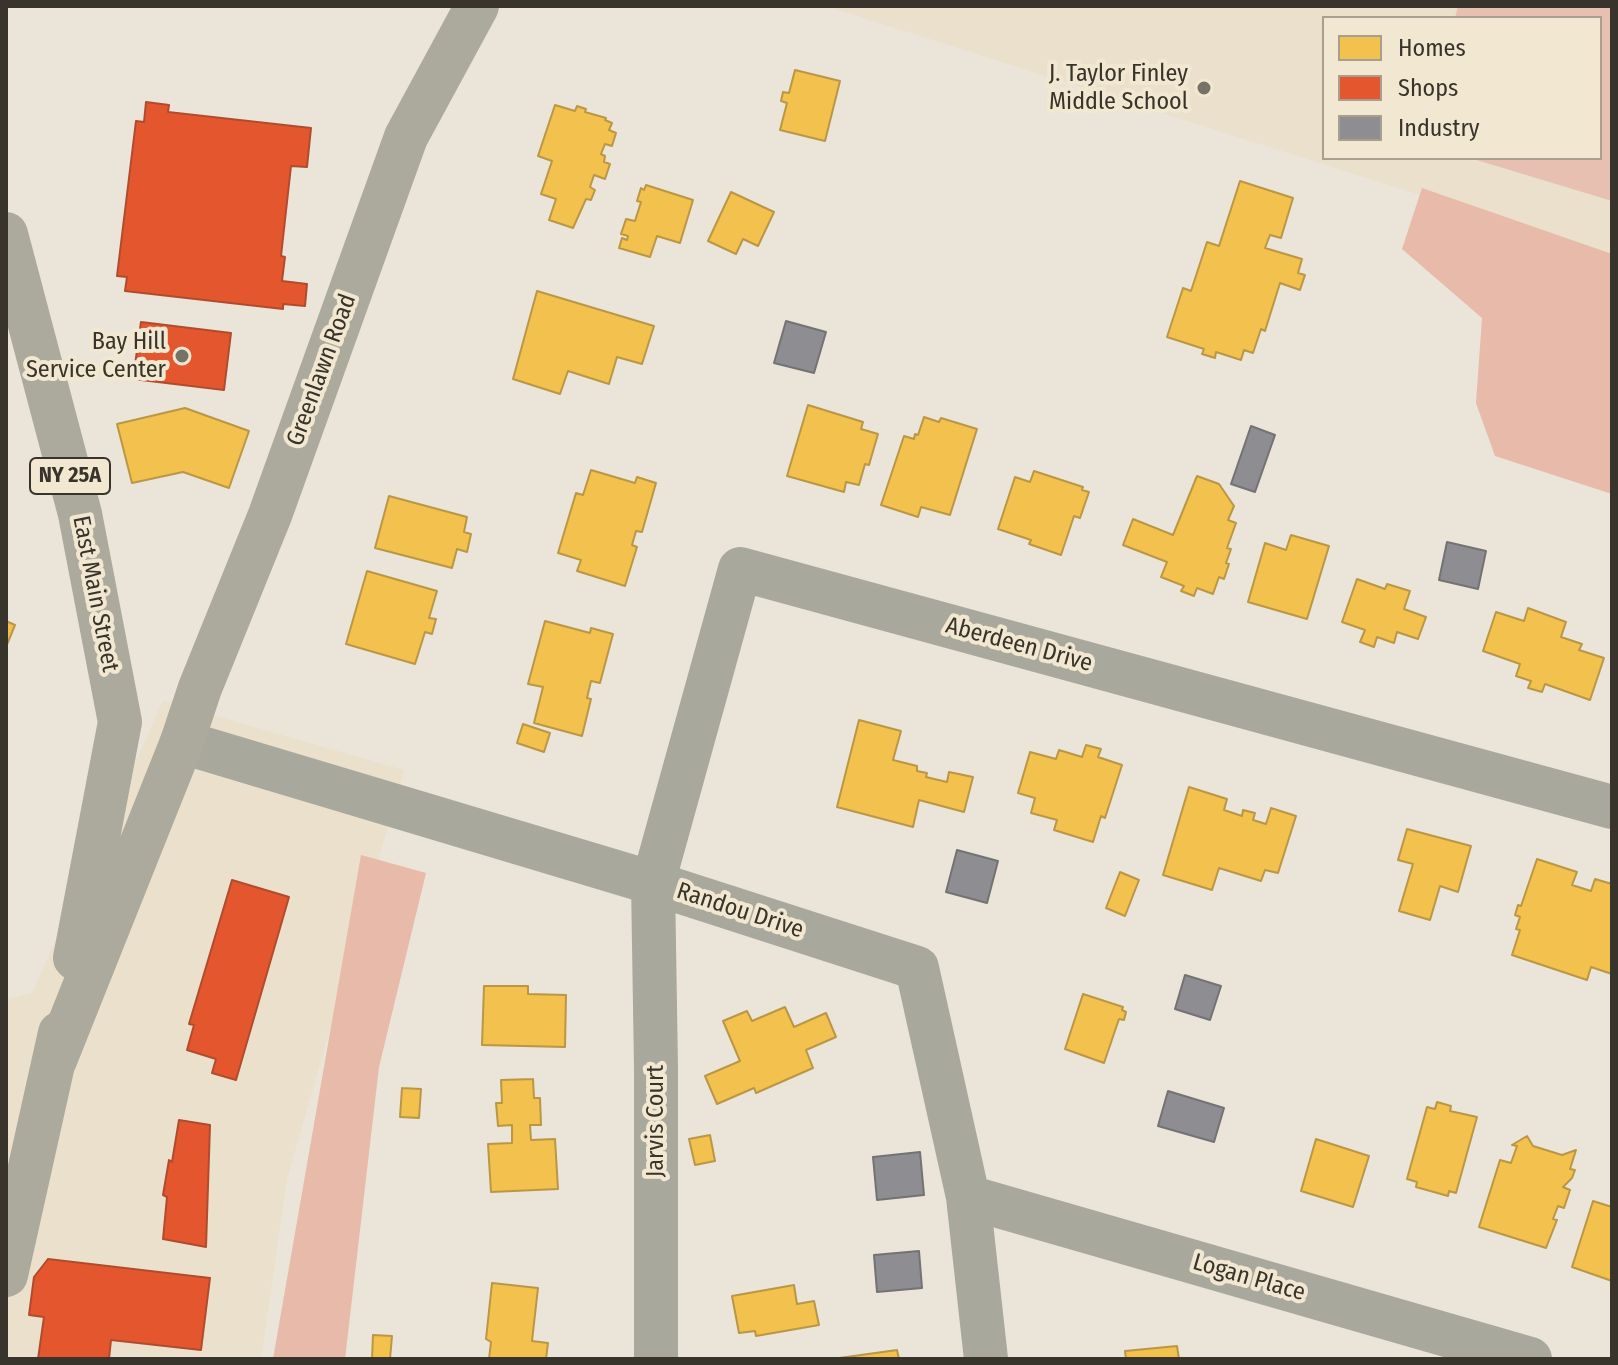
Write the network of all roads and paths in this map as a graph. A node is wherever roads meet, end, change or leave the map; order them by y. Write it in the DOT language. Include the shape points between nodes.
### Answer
graph roads {
  1 [pos="477,6"];
  2 [pos="6,234"];
  3 [pos="120,722"];
  4 [pos="182,742"];
  5 [pos="1612,807"];
  6 [pos="653,883"];
  7 [pos="55,1060"];
  8 [pos="968,1197"];
  9 [pos="6,1275"];
  10 [pos="656,1359"];
  11 [pos="986,1359"];
  12 [pos="1530,1359"];
  1 -- 4 [label="main road, Greenlawn Road" via="406,137"];
  2 -- 3 [label="main road, East Main Street / NY 25A" via="80,514"];
  3 -- 4 [label="main road"];
  3 -- 7 [label="main road, East Main Street"];
  4 -- 6 [label="street, Randou Drive"];
  4 -- 7 [label="main road, East Main Street"];
  5 -- 6 [label="street, Aberdeen Drive" via="740,569"];
  6 -- 8 [label="street, Randou Drive" via="917,968"];
  6 -- 10 [label="street, Jarvis Court"];
  7 -- 9 [label="main road, East Main Street"];
  8 -- 11 [label="street, Randou Drive"];
  8 -- 12 [label="street, Logan Place"];
}
